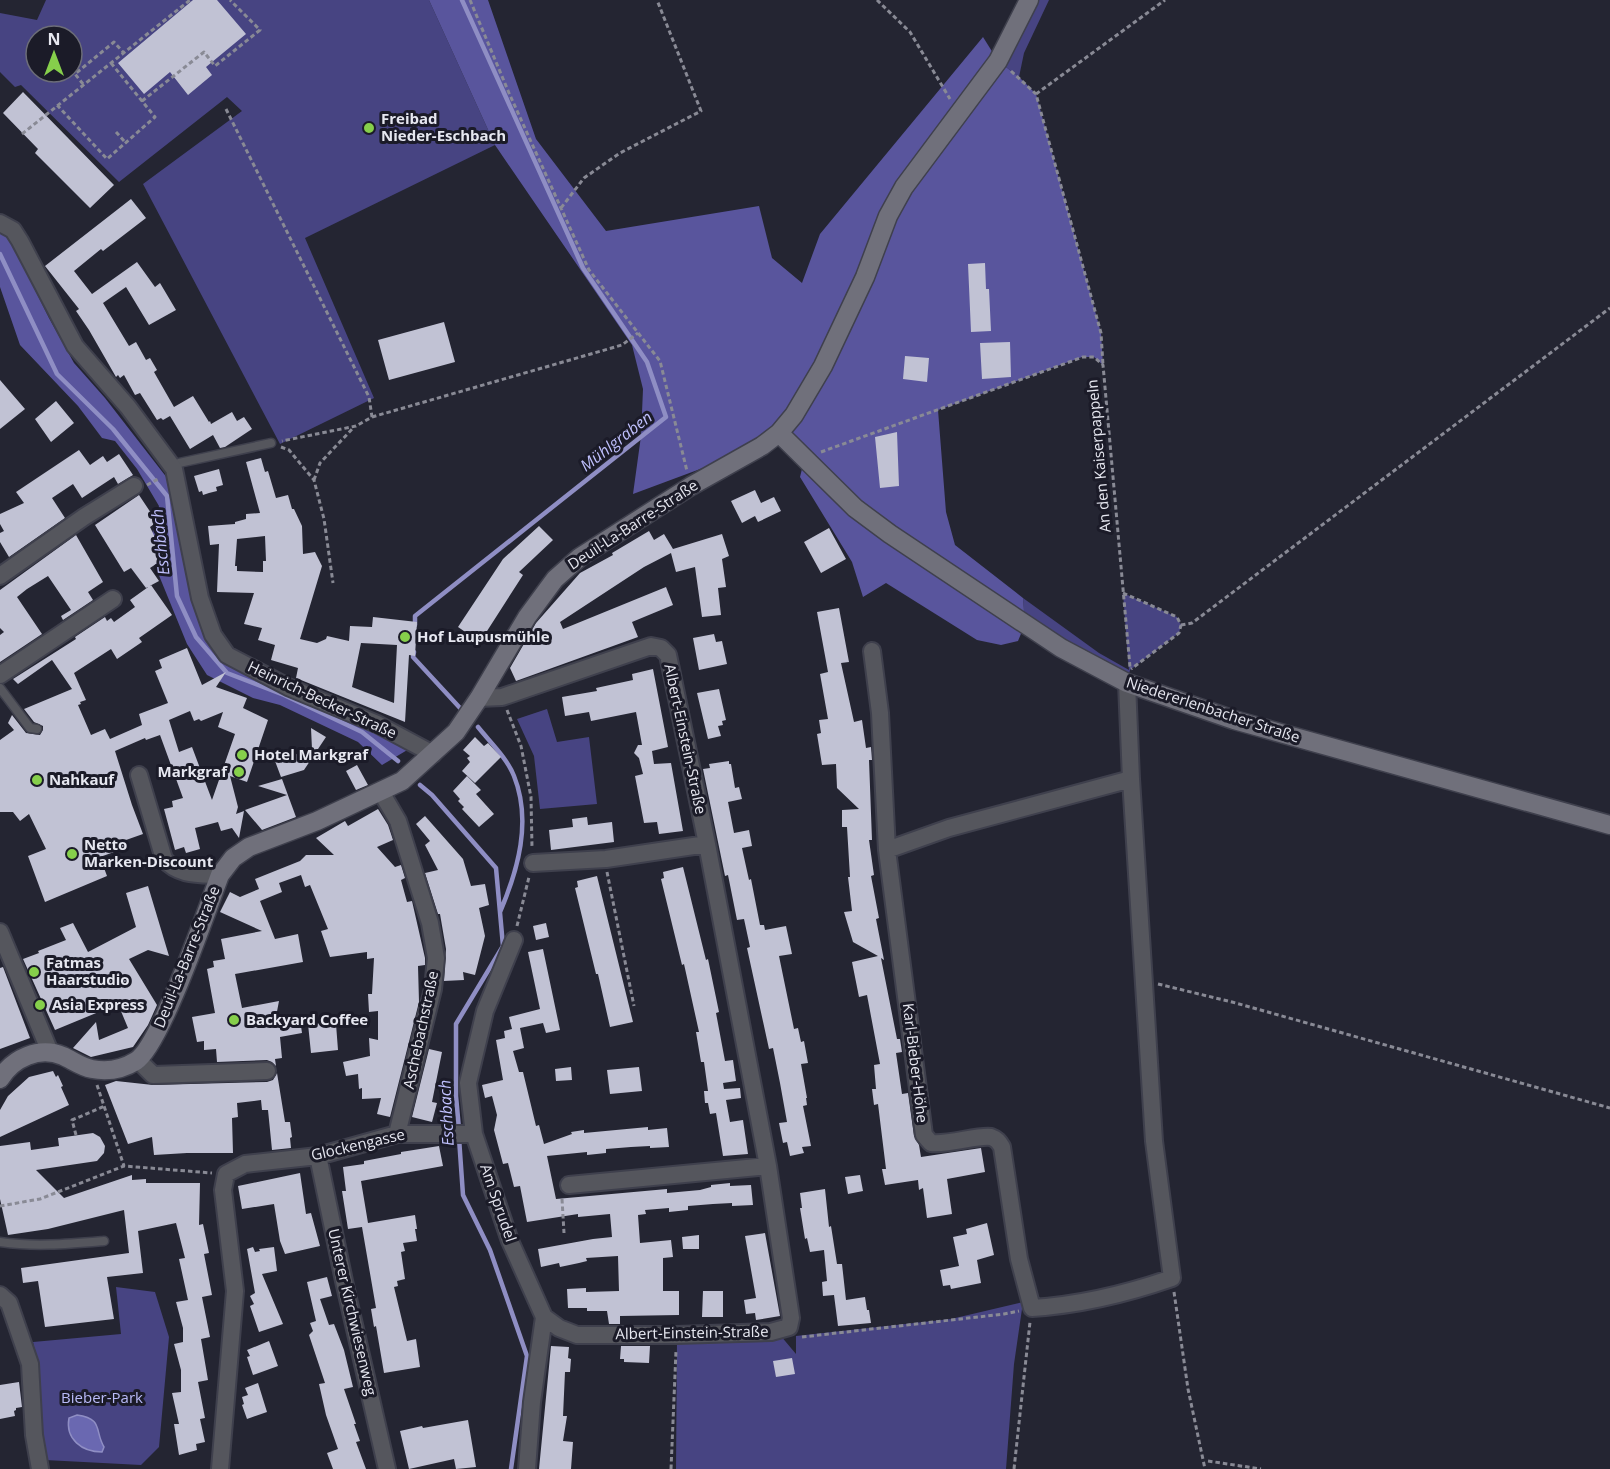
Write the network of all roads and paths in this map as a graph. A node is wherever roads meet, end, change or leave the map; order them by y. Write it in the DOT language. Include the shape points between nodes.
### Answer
graph roads {
  1 [pos="190,0"];
  2 [pos="230,0"];
  3 [pos="470,0"];
  4 [pos="657,0"];
  5 [pos="877,0"];
  6 [pos="1029,0"];
  7 [pos="1165,0"];
  8 [pos="124,53"];
  9 [pos="111,63"];
  10 [pos="84,67"];
  11 [pos="1019,77"];
  12 [pos="84,83"];
  13 [pos="83,84"];
  14 [pos="1036,94"];
  15 [pos="142,101"];
  16 [pos="57,105"];
  17 [pos="226,109"];
  18 [pos="958,114"];
  19 [pos="116,132"];
  20 [pos="22,135"];
  21 [pos="126,143"];
  22 [pos="561,208"];
  23 [pos="0,223"];
  24 [pos="1610,308"];
  25 [pos="638,333"];
  26 [pos="1103,365"];
  27 [pos="372,417"];
  28 [pos="356,426"];
  29 [pos="779,433"];
  30 [pos="271,443"];
  31 [pos="806,457"];
  32 [pos="174,469"];
  33 [pos="159,480"];
  34 [pos="314,480"];
  35 [pos="153,482"];
  36 [pos="134,486"];
  37 [pos="691,486"];
  38 [pos="0,576"];
  39 [pos="333,583"];
  40 [pos="1123,593"];
  41 [pos="113,599"];
  42 [pos="1181,625"];
  43 [pos="872,651"];
  44 [pos="0,675"];
  45 [pos="1128,677"];
  46 [pos="0,688"];
  47 [pos="479,698"];
  48 [pos="502,698"];
  49 [pos="37,729"];
  50 [pos="433,754"];
  51 [pos="139,775"];
  52 [pos="1131,779"];
  53 [pos="381,792"];
  54 [pos="1610,825"];
  55 [pos="707,844"];
  56 [pos="887,850"];
  57 [pos="606,859"];
  58 [pos="533,863"];
  59 [pos="220,875"];
  60 [pos="0,932"];
  61 [pos="514,940"];
  62 [pos="1143,981"];
  63 [pos="634,1006"];
  64 [pos="50,1052"];
  65 [pos="138,1060"];
  66 [pos="92,1069"];
  67 [pos="267,1071"];
  68 [pos="1,1074"];
  69 [pos="105,1106"];
  70 [pos="1610,1108"];
  71 [pos="398,1134"];
  72 [pos="474,1134"];
  73 [pos="76,1135"];
  74 [pos="318,1156"];
  75 [pos="124,1166"];
  76 [pos="768,1166"];
  77 [pos="226,1174"];
  78 [pos="568,1185"];
  79 [pos="0,1206"];
  80 [pos="564,1233"];
  81 [pos="104,1240"];
  82 [pos="0,1242"];
  83 [pos="1172,1278"];
  84 [pos="0,1294"];
  85 [pos="1032,1308"];
  86 [pos="544,1317"];
  87 [pos="789,1327"];
  88 [pos="676,1335"];
  89 [pos="1208,1461"];
  90 [pos="40,1469"];
  91 [pos="220,1469"];
  92 [pos="387,1469"];
  93 [pos="527,1469"];
  94 [pos="671,1469"];
  95 [pos="1014,1469"];
  96 [pos="1205,1469"];
  97 [pos="1261,1469"];
  1 -- 8 [label="path"];
  2 -- 15 [label="path" via="260,30 215,66 204,52"];
  3 -- 22 [label="path"];
  4 -- 22 [label="path" via="701,111 620,153 584,178"];
  5 -- 18 [label="path" via="910,32"];
  6 -- 18 [label="street, Deuil-La-Barre-Straße" via="998,61"];
  7 -- 14 [label="path"];
  8 -- 9 [label="path"];
  8 -- 10 [label="path" via="114,42"];
  9 -- 12 [label="path"];
  9 -- 15 [label="path"];
  11 -- 14 [label="path"];
  13 -- 16 [label="path"];
  14 -- 26 [label="path" via="1101,333"];
  15 -- 21 [label="path" via="155,117"];
  16 -- 20 [label="path"];
  16 -- 21 [label="path" via="106,159"];
  17 -- 27 [label="path" via="369,397"];
  18 -- 29 [label="street, Deuil-La-Barre-Straße" via="904,187 823,366"];
  19 -- 21 [label="path"];
  22 -- 25 [label="path" via="590,270"];
  23 -- 32 [label="street, Heinrich-Becker-Straße" via="13,230 75,346 128,407"];
  24 -- 42 [label="path" via="1192,623"];
  25 -- 27 [label="path" via="622,345"];
  25 -- 37 [label="path" via="660,361"];
  26 -- 31 [label="path, An den Kaiserpappeln" via="1094,357 1083,357"];
  26 -- 40 [label="path, An den Kaiserpappeln"];
  27 -- 28 [label="path"];
  28 -- 30 [label="path"];
  28 -- 34 [label="path" via="320,464"];
  29 -- 31 [label="street, Niedererlenbacher Straße"];
  29 -- 37 [label="street, Deuil-La-Barre-Straße"];
  30 -- 32 [label="lane" via="179,463"];
  30 -- 34 [label="path" via="289,450"];
  31 -- 45 [label="street, Niedererlenbacher Straße" via="855,508 890,534 1061,648"];
  32 -- 50 [label="street, Heinrich-Becker-Straße" via="200,598 213,634 227,655"];
  33 -- 35 [label="path"];
  34 -- 39 [label="path"];
  36 -- 38 [label="street"];
  37 -- 47 [label="street, Deuil-La-Barre-Straße" via="580,557 555,579 526,617"];
  40 -- 42 [label="path" via="1177,617"];
  40 -- 45 [label="path, An den Kaiserpappeln"];
  41 -- 44 [label="street"];
  42 -- 45 [label="path" via="1179,633"];
  43 -- 56 [label="street, Karl-Bieber-Höhe" via="880,714"];
  45 -- 52 [label="street"];
  45 -- 54 [label="street, Niedererlenbacher Straße" via="1234,720"];
  46 -- 49 [label="lane" via="30,728"];
  47 -- 48 [label="street, Albert-Einstein-Straße"];
  47 -- 50 [label="street, Deuil-La-Barre-Straße" via="456,732"];
  48 -- 55 [label="street, Albert-Einstein-Straße" via="651,646 661,648 668,655"];
  48 -- 58 [label="path" via="522,746 531,797"];
  50 -- 53 [label="street, Deuil-La-Barre-Straße" via="402,781"];
  51 -- 59 [label="street, Deuil-La-Barre-Straße" via="164,859 172,869"];
  52 -- 56 [label="street" via="949,828"];
  52 -- 62 [label="street"];
  53 -- 59 [label="street, Deuil-La-Barre-Straße" via="249,847 232,858"];
  53 -- 71 [label="street, Aschebachstraße" via="398,821 430,923 435,958 433,989"];
  55 -- 57 [label="street"];
  55 -- 76 [label="street, Albert-Einstein-Straße"];
  56 -- 85 [label="street, Karl-Bieber-Höhe" via="924,1135 931,1143 943,1144 989,1137 1002,1147 1019,1259"];
  57 -- 58 [label="street"];
  57 -- 63 [label="path"];
  58 -- 61 [label="path"];
  59 -- 65 [label="street, Deuil-La-Barre-Straße" via="156,1035"];
  60 -- 64 [label="street"];
  61 -- 72 [label="street, Am Sprudel" via="485,1011 468,1083"];
  62 -- 70 [label="path" via="1232,1002"];
  62 -- 83 [label="street" via="1154,1142"];
  64 -- 66 [label="street"];
  64 -- 68 [label="street" via="29,1054"];
  65 -- 66 [label="street" via="117,1070"];
  65 -- 67 [label="street" via="153,1075"];
  66 -- 69 [label="path"];
  69 -- 73 [label="path" via="72,1120"];
  69 -- 75 [label="path"];
  71 -- 72 [label="street, Glockengasse"];
  71 -- 74 [label="street, Glockengasse"];
  72 -- 86 [label="street, Am Sprudel" via="510,1240"];
  74 -- 77 [label="street, Glockengasse" via="245,1164"];
  74 -- 92 [label="street, Unterer Kirchwiesenweg"];
  75 -- 77 [label="path"];
  75 -- 79 [label="path" via="40,1199"];
  76 -- 78 [label="street"];
  76 -- 87 [label="street, Albert-Einstein-Straße" via="791,1318"];
  77 -- 91 [label="street" via="223,1190 235,1291"];
  78 -- 80 [label="path" via="562,1194"];
  81 -- 82 [label="lane" via="51,1246"];
  83 -- 85 [label="street" via="1101,1298"];
  83 -- 96 [label="path" via="1188,1389"];
  84 -- 90 [label="street" via="9,1303 30,1364"];
  85 -- 87 [label="path" via="799,1337"];
  85 -- 95 [label="path"];
  86 -- 88 [label="street, Albert-Einstein-Straße" via="577,1335"];
  86 -- 93 [label="street"];
  87 -- 88 [label="street, Albert-Einstein-Straße" via="771,1332"];
  88 -- 94 [label="path"];
  89 -- 97 [label="path"];
}
